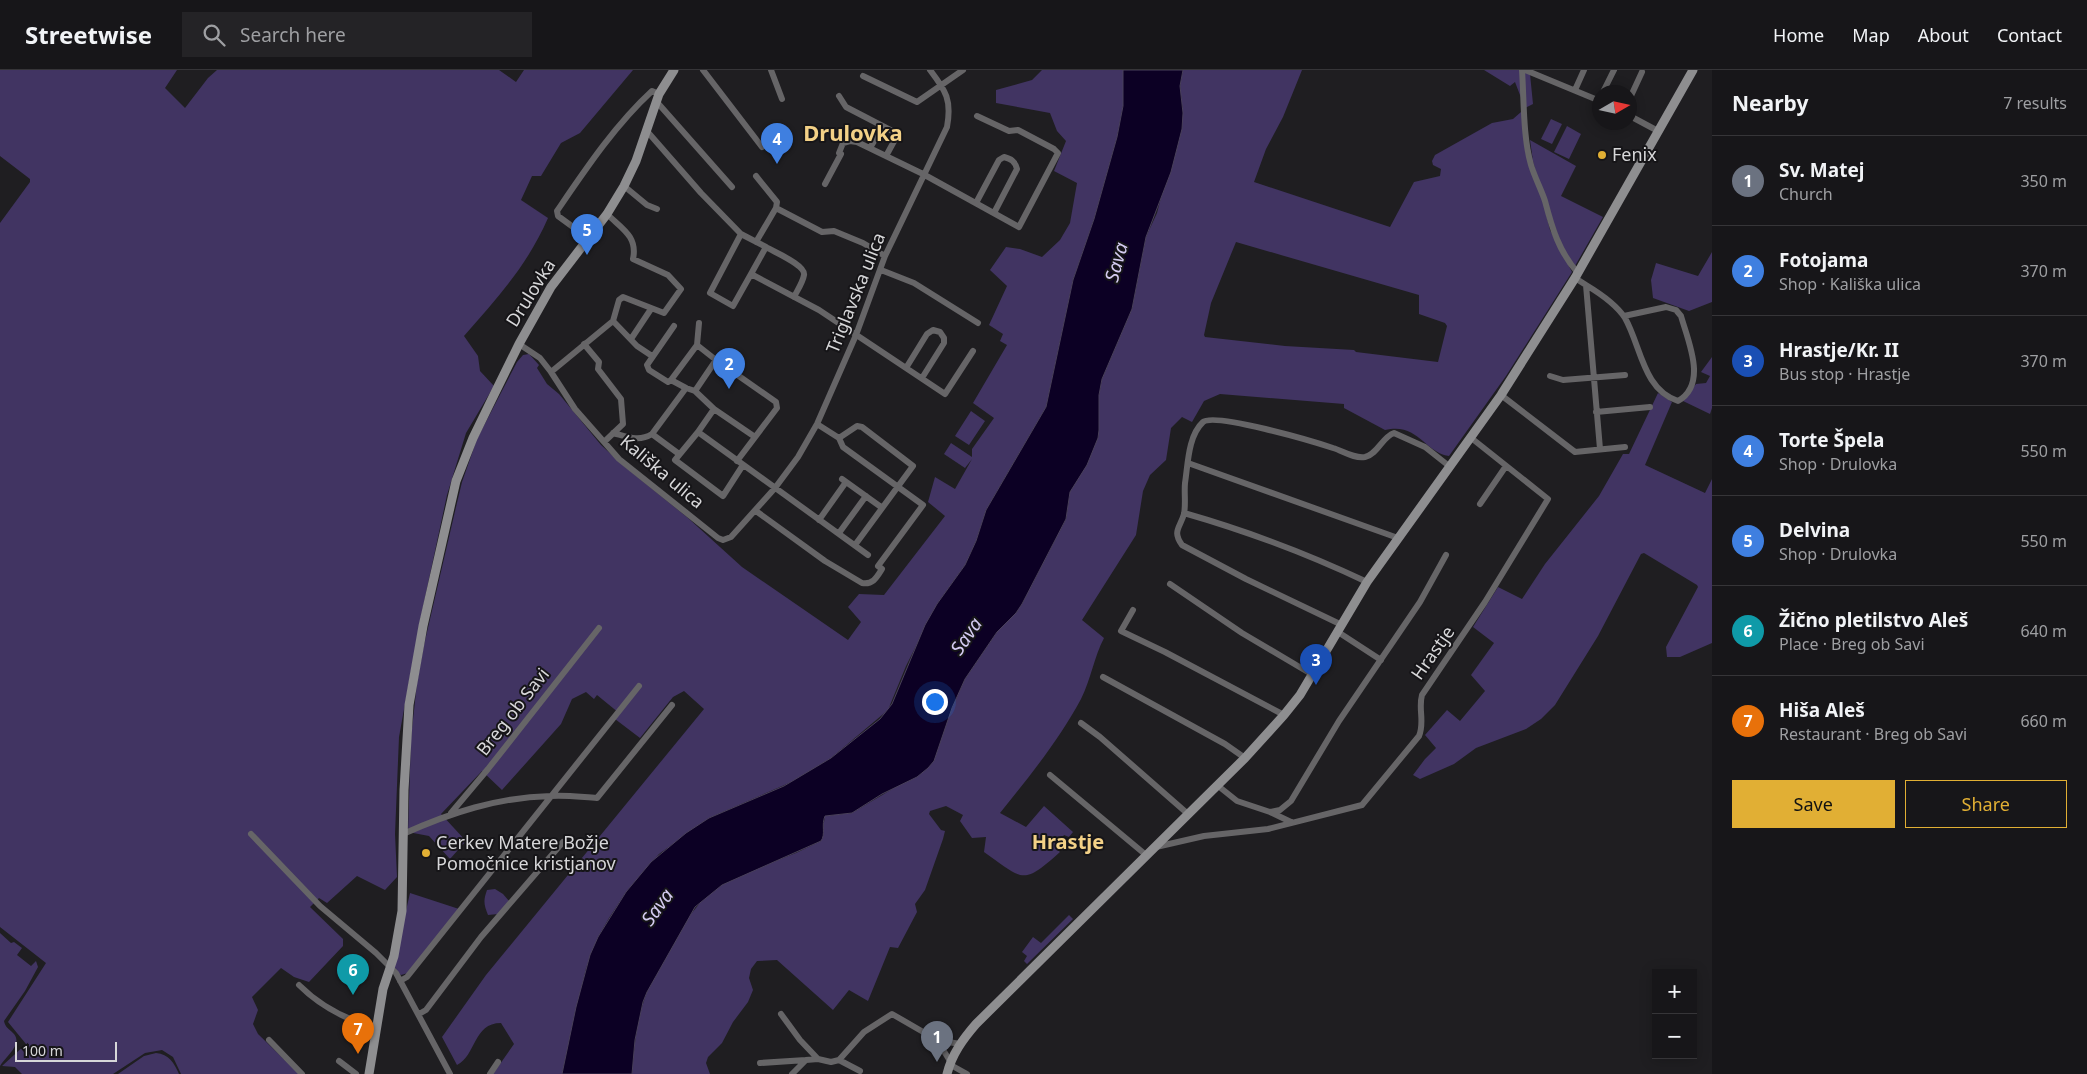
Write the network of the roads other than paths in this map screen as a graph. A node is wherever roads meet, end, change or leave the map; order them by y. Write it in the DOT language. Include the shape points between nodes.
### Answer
graph roads {
  1 [pos="674,70"];
  2 [pos="703,70"];
  3 [pos="771,70"];
  4 [pos="930,70"];
  5 [pos="962,70"];
  6 [pos="1522,70"];
  7 [pos="1526,70"];
  8 [pos="1584,70"];
  9 [pos="1614,70"];
  10 [pos="1693,70"];
  11 [pos="1642,72"];
  12 [pos="863,76"];
  13 [pos="941,84"];
  14 [pos="1606,85"];
  15 [pos="1636,85"];
  16 [pos="1576,90"];
  17 [pos="839,96"];
  18 [pos="657,97"];
  19 [pos="1592,97"];
  20 [pos="782,100"];
  21 [pos="978,116"];
  22 [pos="1637,120"];
  23 [pos="883,126"];
  24 [pos="646,130"];
  25 [pos="1658,131"];
  26 [pos="762,147"];
  27 [pos="870,148"];
  28 [pos="886,156"];
  29 [pos="923,174"];
  30 [pos="756,176"];
  31 [pos="825,184"];
  32 [pos="624,186"];
  33 [pos="732,187"];
  34 [pos="976,203"];
  35 [pos="657,208"];
  36 [pos="776,208"];
  37 [pos="994,213"];
  38 [pos="607,214"];
  39 [pos="741,234"];
  40 [pos="588,238"];
  41 [pos="756,242"];
  42 [pos="766,247"];
  43 [pos="886,256"];
  44 [pos="881,270"];
  45 [pos="751,274"];
  46 [pos="1577,276"];
  47 [pos="1586,286"];
  48 [pos="794,297"];
  49 [pos="651,309"];
  50 [pos="1624,316"];
  51 [pos="613,321"];
  52 [pos="978,323"];
  53 [pos="699,324"];
  54 [pos="674,326"];
  55 [pos="856,335"];
  56 [pos="631,339"];
  57 [pos="519,344"];
  58 [pos="584,344"];
  59 [pos="696,345"];
  60 [pos="973,352"];
  61 [pos="652,356"];
  62 [pos="716,360"];
  63 [pos="906,368"];
  64 [pos="551,372"];
  65 [pos="1625,375"];
  66 [pos="1550,376"];
  67 [pos="1593,377"];
  68 [pos="922,378"];
  69 [pos="671,380"];
  70 [pos="686,388"];
  71 [pos="694,391"];
  72 [pos="1501,395"];
  73 [pos="1650,407"];
  74 [pos="714,409"];
  75 [pos="1596,412"];
  76 [pos="817,424"];
  77 [pos="698,432"];
  78 [pos="613,433"];
  79 [pos="652,434"];
  80 [pos="755,437"];
  81 [pos="1470,437"];
  82 [pos="839,438"];
  83 [pos="604,442"];
  84 [pos="1625,446"];
  85 [pos="1600,449"];
  86 [pos="679,454"];
  87 [pos="1188,462"];
  88 [pos="740,463"];
  89 [pos="1449,466"];
  90 [pos="1506,466"];
  91 [pos="898,486"];
  92 [pos="775,488"];
  93 [pos="866,496"];
  94 [pos="1480,504"];
  95 [pos="881,507"];
  96 [pos="756,510"];
  97 [pos="1184,512"];
  98 [pos="819,520"];
  99 [pos="839,533"];
  100 [pos="1398,538"];
  101 [pos="855,545"];
  102 [pos="868,555"];
  103 [pos="1446,555"];
  104 [pos="1367,582"];
  105 [pos="1170,584"];
  106 [pos="1133,610"];
  107 [pos="599,628"];
  108 [pos="1340,629"];
  109 [pos="1382,660"];
  110 [pos="1313,675"];
  111 [pos="1102,677"];
  112 [pos="639,686"];
  113 [pos="672,705"];
  114 [pos="1284,715"];
  115 [pos="1081,723"];
  116 [pos="1245,758"];
  117 [pos="1050,775"];
  118 [pos="1217,785"];
  119 [pos="552,796"];
  120 [pos="1270,812"];
  121 [pos="450,814"];
  122 [pos="1188,814"];
  123 [pos="1291,822"];
  124 [pos="251,834"];
  125 [pos="403,834"];
  126 [pos="562,842"];
  127 [pos="1149,851"];
  128 [pos="390,967"];
  129 [pos="400,981"];
  130 [pos="299,985"];
  131 [pos="419,1014"];
  132 [pos="781,1014"];
  133 [pos="376,1028"];
  134 [pos="269,1040"];
  135 [pos="936,1040"];
  136 [pos="960,1044"];
  137 [pos="818,1059"];
  138 [pos="806,1060"];
  139 [pos="839,1060"];
  140 [pos="339,1061"];
  141 [pos="498,1062"];
  142 [pos="950,1062"];
  143 [pos="760,1063"];
  144 [pos="860,1071"];
  145 [pos="302,1074"];
  146 [pos="356,1074"];
  147 [pos="369,1074"];
  148 [pos="450,1074"];
  149 [pos="490,1074"];
  150 [pos="792,1074"];
  151 [pos="947,1074"];
  152 [pos="967,1074"];
  1 -- 18 [label="street, Drulovka"];
  2 -- 26 [label="street"];
  3 -- 20 [label="street"];
  4 -- 13 [label="street, Triglavska ulica"];
  5 -- 13 [label="street"];
  6 -- 46 [label="street" via="1531,165 1552,230"];
  7 -- 16 [label="street"];
  8 -- 16 [label="street"];
  9 -- 14 [label="street"];
  10 -- 25 [label="street"];
  11 -- 15 [label="street"];
  12 -- 13 [label="street" via="917,102"];
  13 -- 29 [label="street, Triglavska ulica" via="950,110 947,127"];
  16 -- 19 [label="street"];
  17 -- 23 [label="street" via="846,107"];
  18 -- 24 [label="street, Drulovka"];
  18 -- 33 [label="street"];
  18 -- 40 [label="street, Drulovka" via="652,91 644,100 603,148 557,212"];
  21 -- 37 [label="street" via="1009,131 1018,130 1058,153 1019,227"];
  22 -- 25 [label="street"];
  23 -- 27 [label="street"];
  23 -- 28 [label="street" via="898,134"];
  24 -- 32 [label="street, Drulovka"];
  24 -- 39 [label="street"];
  25 -- 46 [label="street"];
  27 -- 28 [label="street"];
  27 -- 31 [label="street" via="857,142 844,143"];
  28 -- 29 [label="street"];
  29 -- 34 [label="street"];
  29 -- 43 [label="street, Triglavska ulica"];
  30 -- 36 [label="street" via="777,202"];
  32 -- 35 [label="street" via="647,205"];
  32 -- 38 [label="street, Drulovka"];
  34 -- 37 [label="street"];
  34 -- 37 [label="street" via="999,160 1004,157 1010,159 1017,168"];
  36 -- 41 [label="street"];
  36 -- 43 [label="street" via="822,232 834,231"];
  38 -- 40 [label="street, Drulovka"];
  38 -- 49 [label="street" via="633,240 634,259 668,274 681,289 664,313"];
  39 -- 41 [label="street"];
  39 -- 45 [label="street" via="710,293 733,306"];
  40 -- 57 [label="street, Drulovka" via="551,287"];
  41 -- 42 [label="street"];
  42 -- 45 [label="street"];
  42 -- 48 [label="street" via="804,271"];
  43 -- 44 [label="street, Triglavska ulica"];
  44 -- 52 [label="street" via="914,283"];
  44 -- 55 [label="street, Triglavska ulica"];
  45 -- 48 [label="street"];
  46 -- 47 [label="street"];
  46 -- 72 [label="street"];
  47 -- 50 [label="street" via="1601,294"];
  47 -- 67 [label="street"];
  48 -- 55 [label="street"];
  49 -- 51 [label="street" via="623,297 619,300"];
  49 -- 56 [label="street"];
  50 -- 50 [label="street" via="1654,385 1668,398 1678,401 1683,398 1693,382 1695,371 1681,316 1666,307"];
  51 -- 56 [label="street"];
  51 -- 58 [label="street"];
  53 -- 59 [label="street"];
  54 -- 61 [label="street"];
  55 -- 63 [label="street"];
  55 -- 76 [label="street, Triglavska ulica"];
  56 -- 61 [label="street"];
  57 -- 64 [label="street, Kališka ulica" via="540,358"];
  57 -- 125 [label="street, Drulovka" via="473,438 456,481 413,677 406,741"];
  58 -- 64 [label="street"];
  58 -- 78 [label="street" via="599,362 598,369 622,399 623,424"];
  59 -- 62 [label="street, Kališka ulica"];
  59 -- 69 [label="street"];
  60 -- 68 [label="street" via="945,394"];
  61 -- 69 [label="street" via="646,365 648,370 666,382"];
  62 -- 71 [label="street"];
  62 -- 80 [label="street, Kališka ulica" via="776,402 777,408"];
  63 -- 68 [label="street"];
  63 -- 68 [label="street" via="927,334 933,330 940,332 944,343"];
  64 -- 83 [label="street, Kališka ulica" via="575,408"];
  65 -- 67 [label="street"];
  66 -- 67 [label="street" via="1563,380"];
  67 -- 75 [label="street"];
  69 -- 70 [label="street"];
  70 -- 71 [label="street"];
  70 -- 79 [label="street, Kališka ulica"];
  71 -- 74 [label="street"];
  72 -- 81 [label="street"];
  72 -- 85 [label="street" via="1575,452"];
  73 -- 75 [label="street"];
  74 -- 77 [label="street, Kališka ulica"];
  74 -- 80 [label="street"];
  75 -- 85 [label="street"];
  76 -- 82 [label="street"];
  76 -- 92 [label="street, Kališka ulica"];
  77 -- 86 [label="street, Kališka ulica"];
  77 -- 88 [label="street"];
  78 -- 79 [label="street" via="637,439"];
  78 -- 83 [label="street"];
  79 -- 86 [label="street, Kališka ulica"];
  80 -- 88 [label="street, Kališka ulica"];
  81 -- 89 [label="street"];
  81 -- 90 [label="street, Hrastje"];
  82 -- 91 [label="street" via="843,447"];
  82 -- 91 [label="street" via="857,426 862,427 913,466"];
  83 -- 96 [label="street, Kališka ulica" via="619,459 718,538 732,537"];
  84 -- 85 [label="street"];
  86 -- 88 [label="street, Kališka ulica" via="675,460 722,496"];
  87 -- 89 [label="street" via="1194,433 1204,420 1213,418 1261,427 1356,457 1367,457 1387,435 1394,433 1425,447"];
  87 -- 97 [label="street"];
  87 -- 100 [label="street"];
  88 -- 92 [label="street"];
  89 -- 100 [label="street"];
  90 -- 94 [label="street"];
  90 -- 123 [label="street, Hrastje" via="1548,499 1480,610 1422,695 1419,736 1362,805"];
  91 -- 95 [label="street"];
  91 -- 96 [label="street" via="923,505 878,566 882,570 874,581 867,584 825,560"];
  92 -- 96 [label="street, Kališka ulica"];
  92 -- 98 [label="street"];
  93 -- 95 [label="street"];
  93 -- 98 [label="street" via="844,480"];
  93 -- 99 [label="street"];
  95 -- 101 [label="street"];
  97 -- 104 [label="street" via="1323,561"];
  97 -- 108 [label="street" via="1177,531 1182,545"];
  98 -- 99 [label="street"];
  99 -- 101 [label="street"];
  100 -- 104 [label="street"];
  101 -- 102 [label="street"];
  103 -- 109 [label="street"];
  104 -- 108 [label="street"];
  105 -- 110 [label="street" via="1242,633"];
  106 -- 114 [label="street" via="1120,631"];
  107 -- 121 [label="street, Breg ob Savi"];
  108 -- 109 [label="street"];
  108 -- 110 [label="street"];
  109 -- 120 [label="street" via="1339,721 1291,801 1280,810"];
  110 -- 114 [label="street"];
  111 -- 116 [label="street"];
  112 -- 119 [label="street"];
  113 -- 119 [label="street, Breg ob Savi" via="596,798"];
  114 -- 116 [label="street"];
  115 -- 122 [label="street"];
  116 -- 118 [label="street"];
  117 -- 127 [label="street"];
  118 -- 120 [label="street" via="1236,801"];
  118 -- 122 [label="street"];
  119 -- 121 [label="street, Breg ob Savi" via="506,800"];
  119 -- 129 [label="street"];
  120 -- 123 [label="street"];
  121 -- 125 [label="street, Breg ob Savi"];
  122 -- 127 [label="street"];
  123 -- 127 [label="street, Hrastje" via="1254,831 1204,836"];
  124 -- 128 [label="street" via="320,906"];
  125 -- 128 [label="street" via="402,911"];
  126 -- 131 [label="street" via="481,937 426,1010"];
  127 -- 136 [label="street" via="976,1024"];
  128 -- 129 [label="street"];
  128 -- 133 [label="street"];
  129 -- 131 [label="street"];
  130 -- 133 [label="street" via="335,1012"];
  131 -- 148 [label="street"];
  132 -- 137 [label="street"];
  133 -- 147 [label="street"];
  134 -- 145 [label="street"];
  135 -- 136 [label="street"];
  135 -- 139 [label="street" via="892,1014 864,1032"];
  135 -- 142 [label="street"];
  136 -- 142 [label="street"];
  137 -- 138 [label="street"];
  137 -- 139 [label="street"];
  138 -- 143 [label="street"];
  138 -- 150 [label="street"];
  139 -- 144 [label="street"];
  140 -- 146 [label="street"];
  141 -- 149 [label="street"];
  142 -- 151 [label="street"];
  142 -- 152 [label="street"];
}
